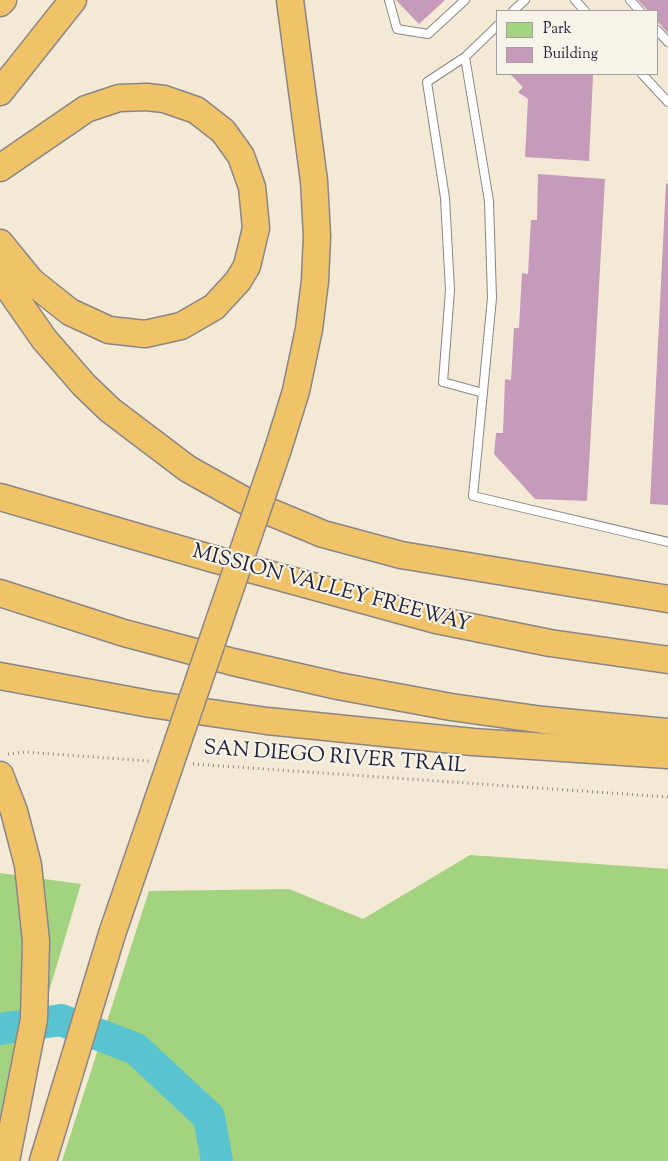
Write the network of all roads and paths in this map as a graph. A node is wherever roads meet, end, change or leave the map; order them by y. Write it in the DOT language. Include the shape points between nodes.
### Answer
graph roads {
  1 [pos="3,0"];
  2 [pos="74,0"];
  3 [pos="290,0"];
  4 [pos="389,0"];
  5 [pos="465,0"];
  6 [pos="525,0"];
  7 [pos="574,0"];
  8 [pos="630,0"];
  9 [pos="0,3"];
  10 [pos="514,10"];
  11 [pos="584,10"];
  12 [pos="639,10"];
  13 [pos="496,27"];
  14 [pos="658,31"];
  15 [pos="668,42"];
  16 [pos="465,57"];
  17 [pos="643,75"];
  18 [pos="0,92"];
  19 [pos="668,102"];
  20 [pos="0,168"];
  21 [pos="0,243"];
  22 [pos="0,276"];
  23 [pos="483,393"];
  24 [pos="0,496"];
  25 [pos="668,542"];
  26 [pos="0,593"];
  27 [pos="668,599"];
  28 [pos="668,660"];
  29 [pos="0,676"];
  30 [pos="668,732"];
  31 [pos="0,755"];
  32 [pos="668,756"];
  33 [pos="150,761"];
  34 [pos="189,764"];
  35 [pos="0,775"];
  36 [pos="668,797"];
  37 [pos="6,1161"];
  38 [pos="43,1161"];
  1 -- 9 [label="highway"];
  2 -- 18 [label="highway"];
  3 -- 38 [label="highway, bridge" via="314,181 317,236 309,329 296,391 112,934"];
  4 -- 5 [label="lane" via="397,29 428,34"];
  6 -- 10 [label="lane"];
  7 -- 11 [label="lane"];
  8 -- 12 [label="lane"];
  13 -- 16 [label="lane"];
  14 -- 15 [label="lane"];
  16 -- 23 [label="lane" via="489,201 492,298"];
  16 -- 23 [label="lane" via="427,82 445,198 450,290 443,382"];
  17 -- 19 [label="lane"];
  20 -- 21 [label="highway" via="86,108 119,98 164,99 196,110 223,131 240,156 252,187 255,207 252,247 238,281 214,307 198,318 163,331 128,334 109,330 70,312 31,281"];
  22 -- 27 [label="highway" via="44,339 110,410 188,469 250,504 323,534 392,553"];
  23 -- 25 [label="lane" via="473,496"];
  24 -- 28 [label="highway, MISSION VALLEY FREEWAY" via="228,564 436,620 559,644"];
  26 -- 30 [label="highway" via="124,633 338,686 515,716"];
  29 -- 32 [label="highway" via="150,704 266,721 463,741"];
  31 -- 33 [label="path" via="24,752"];
  34 -- 36 [label="path, SAN DIEGO RIVER TRAIL"];
  35 -- 37 [label="highway" via="14,811 28,866 36,941 34,1019"];
}
